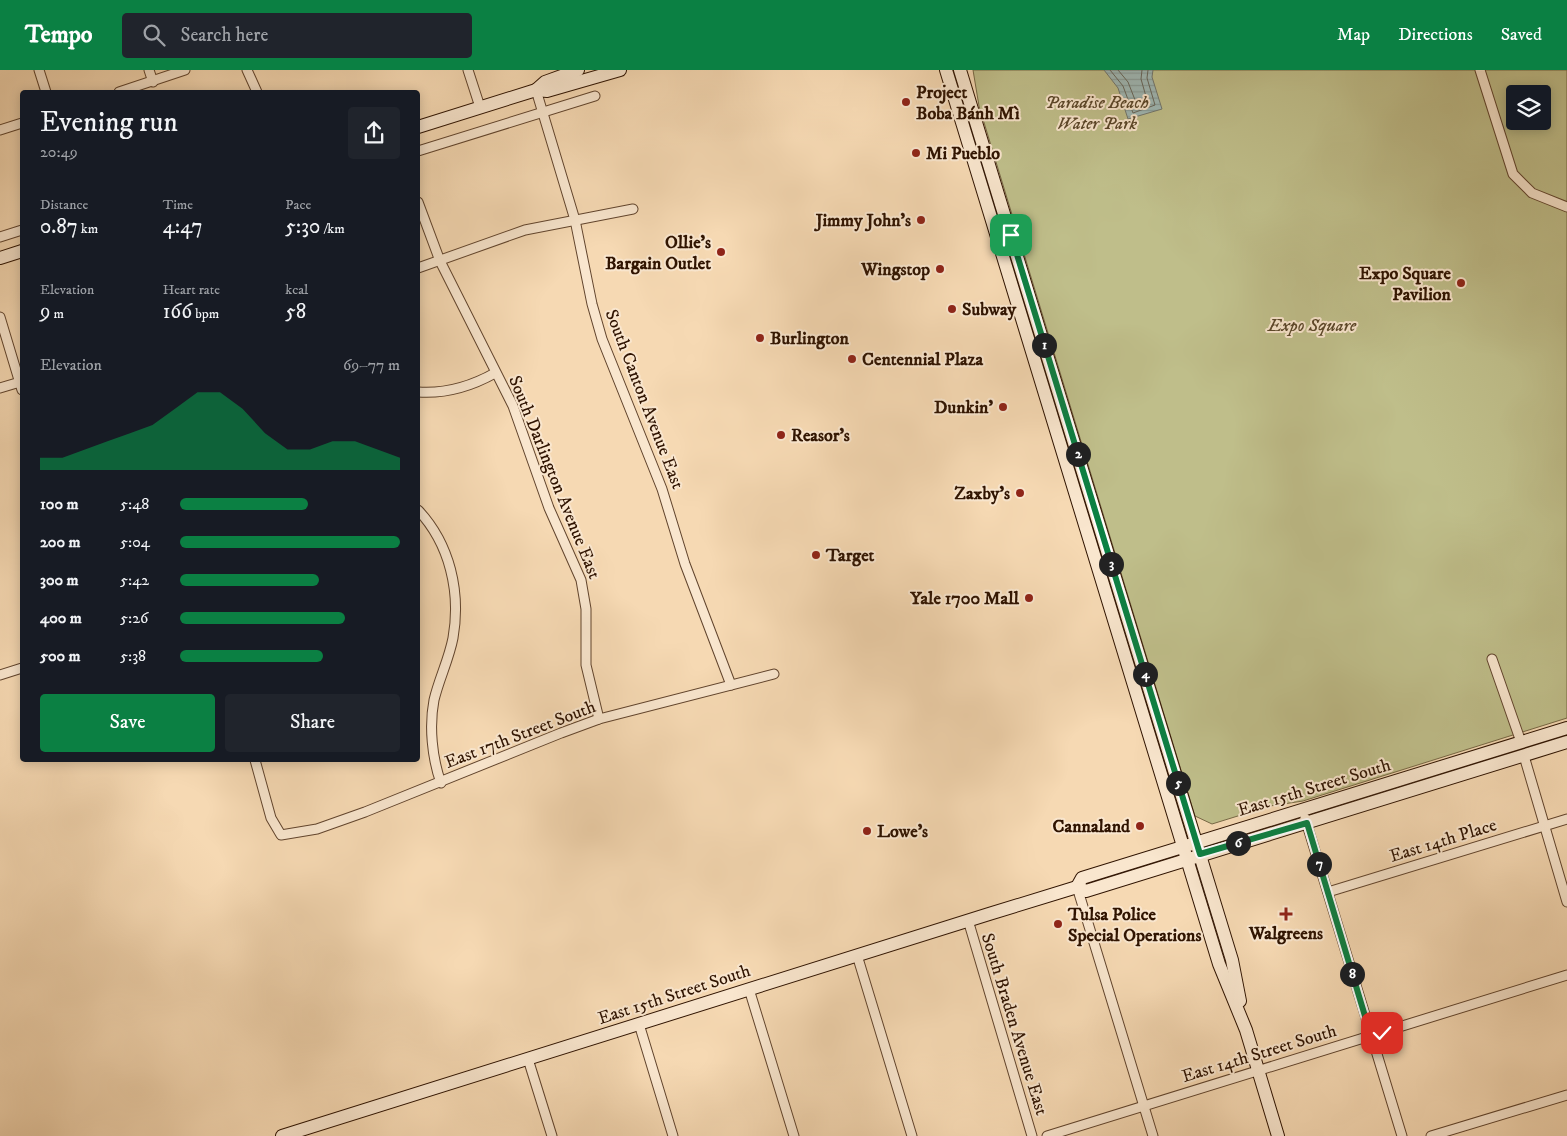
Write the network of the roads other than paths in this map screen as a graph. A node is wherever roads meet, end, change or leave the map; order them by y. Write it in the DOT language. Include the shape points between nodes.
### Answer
graph roads {
  1 [pos="39,70"];
  2 [pos="149,70"];
  3 [pos="185,70"];
  4 [pos="247,70"];
  5 [pos="468,70"];
  6 [pos="578,70"];
  7 [pos="620,70"];
  8 [pos="946,70"];
  9 [pos="960,70"];
  10 [pos="1480,70"];
  11 [pos="599,73"];
  12 [pos="153,82"];
  13 [pos="45,90"];
  14 [pos="126,90"];
  15 [pos="256,90"];
  16 [pos="536,90"];
  17 [pos="595,96"];
  18 [pos="480,107"];
  19 [pos="543,113"];
  20 [pos="20,124"];
  21 [pos="420,126"];
  22 [pos="0,130"];
  23 [pos="420,150"];
  24 [pos="1567,206"];
  25 [pos="420,207"];
  26 [pos="633,209"];
  27 [pos="575,220"];
  28 [pos="20,231"];
  29 [pos="1011,235"];
  30 [pos="0,237"];
  31 [pos="997,239"];
  32 [pos="20,252"];
  33 [pos="0,258"];
  34 [pos="440,261"];
  35 [pos="420,267"];
  36 [pos="0,317"];
  37 [pos="1040,334"];
  38 [pos="1027,338"];
  39 [pos="495,373"];
  40 [pos="20,383"];
  41 [pos="20,386"];
  42 [pos="0,388"];
  43 [pos="420,392"];
  44 [pos="1064,409"];
  45 [pos="1050,413"];
  46 [pos="1094,506"];
  47 [pos="1079,510"];
  48 [pos="420,512"];
  49 [pos="1492,659"];
  50 [pos="20,668"];
  51 [pos="1,672"];
  52 [pos="1144,672"];
  53 [pos="774,674"];
  54 [pos="1130,677"];
  55 [pos="731,685"];
  56 [pos="600,719"];
  57 [pos="1567,728"];
  58 [pos="1521,742"];
  59 [pos="1567,742"];
  60 [pos="1524,756"];
  61 [pos="256,762"];
  62 [pos="441,783"];
  63 [pos="1302,809"];
  64 [pos="1567,819"];
  65 [pos="1307,823"];
  66 [pos="1544,826"];
  67 [pos="1196,841"];
  68 [pos="1182,846"];
  69 [pos="1200,854"];
  70 [pos="1186,859"];
  71 [pos="1077,888"];
  72 [pos="1328,892"];
  73 [pos="1567,902"];
  74 [pos="968,920"];
  75 [pos="857,955"];
  76 [pos="1232,960"];
  77 [pos="1218,964"];
  78 [pos="1567,975"];
  79 [pos="749,989"];
  80 [pos="639,1024"];
  81 [pos="1246,1030"];
  82 [pos="1371,1036"];
  83 [pos="528,1059"];
  84 [pos="1258,1070"];
  85 [pos="1567,1095"];
  86 [pos="1144,1106"];
  87 [pos="282,1136"];
  88 [pos="552,1136"];
  89 [pos="673,1136"];
  90 [pos="794,1136"];
  91 [pos="912,1136"];
  92 [pos="1032,1136"];
  93 [pos="1047,1136"];
  94 [pos="1153,1136"];
  95 [pos="1278,1136"];
  96 [pos="1402,1136"];
  97 [pos="1431,1136"];
  1 -- 13 [label="street"];
  2 -- 12 [label="street"];
  3 -- 12 [label="street"];
  4 -- 15 [label="street"];
  5 -- 18 [label="street"];
  6 -- 16 [label="main road" via="545,82"];
  7 -- 11 [label="main road"];
  8 -- 31 [label="main road"];
  9 -- 29 [label="main road"];
  10 -- 24 [label="street" via="1513,174 1532,193"];
  11 -- 16 [label="main road" via="546,90"];
  12 -- 14 [label="street"];
  16 -- 18 [label="main road"];
  16 -- 19 [label="street, South Canton Avenue East"];
  17 -- 19 [label="street"];
  18 -- 21 [label="main road"];
  19 -- 23 [label="street"];
  19 -- 27 [label="street, South Canton Avenue East"];
  20 -- 22 [label="street"];
  25 -- 34 [label="street, South Darlington Avenue East"];
  26 -- 27 [label="street"];
  27 -- 34 [label="street" via="525,230"];
  27 -- 55 [label="street, South Canton Avenue East" via="602,339 662,489 685,564"];
  28 -- 30 [label="street"];
  29 -- 31 [label="main road"];
  29 -- 37 [label="main road"];
  31 -- 38 [label="main road"];
  32 -- 33 [label="main road"];
  34 -- 35 [label="street"];
  34 -- 39 [label="street, South Darlington Avenue East"];
  36 -- 40 [label="street"];
  37 -- 38 [label="main road"];
  37 -- 44 [label="main road"];
  38 -- 45 [label="main road"];
  39 -- 43 [label="street" via="456,390"];
  39 -- 56 [label="street, South Darlington Avenue East" via="513,406 549,508 581,580 586,609 586,665"];
  41 -- 42 [label="street"];
  44 -- 45 [label="main road"];
  44 -- 46 [label="main road"];
  45 -- 47 [label="main road"];
  46 -- 47 [label="main road"];
  46 -- 52 [label="main road"];
  47 -- 54 [label="main road"];
  48 -- 62 [label="street" via="431,526 446,556 456,600 452,640 434,700 432,719 436,770"];
  49 -- 58 [label="street"];
  50 -- 51 [label="street"];
  52 -- 54 [label="main road"];
  52 -- 67 [label="main road"];
  53 -- 55 [label="street, East 17th Street South"];
  54 -- 68 [label="main road"];
  55 -- 56 [label="street, East 17th Street South"];
  56 -- 62 [label="street, East 17th Street South" via="561,732"];
  57 -- 58 [label="main road, East 15th Street South"];
  58 -- 60 [label="main road"];
  58 -- 63 [label="main road, East 15th Street South"];
  59 -- 60 [label="main road, East 15th Street South"];
  60 -- 65 [label="main road, East 15th Street South"];
  60 -- 66 [label="street"];
  61 -- 62 [label="street, East 17th Street South" via="271,818 281,835 317,828"];
  63 -- 65 [label="street"];
  63 -- 67 [label="main road, East 15th Street South"];
  64 -- 66 [label="street, East 14th Place"];
  65 -- 69 [label="main road, East 15th Street South"];
  65 -- 72 [label="street"];
  66 -- 72 [label="street, East 14th Place"];
  66 -- 73 [label="street"];
  67 -- 68 [label="main road, East 15th Street South"];
  67 -- 69 [label="main road"];
  68 -- 70 [label="main road"];
  68 -- 71 [label="main road, East 15th Street South" via="1082,878"];
  69 -- 70 [label="main road, East 15th Street South"];
  69 -- 76 [label="main road"];
  70 -- 71 [label="main road, East 15th Street South" via="1086,891"];
  70 -- 77 [label="main road"];
  71 -- 74 [label="main road, East 15th Street South"];
  71 -- 86 [label="street"];
  72 -- 82 [label="street"];
  74 -- 75 [label="main road, East 15th Street South"];
  74 -- 92 [label="street, South Braden Avenue East"];
  75 -- 79 [label="main road, East 15th Street South"];
  75 -- 91 [label="street"];
  76 -- 77 [label="main road"];
  76 -- 81 [label="main road"];
  77 -- 81 [label="main road"];
  78 -- 82 [label="street, East 14th Street South"];
  79 -- 80 [label="main road, East 15th Street South"];
  79 -- 90 [label="street"];
  80 -- 83 [label="main road, East 15th Street South"];
  80 -- 89 [label="street"];
  81 -- 84 [label="main road"];
  82 -- 84 [label="street, East 14th Street South"];
  82 -- 96 [label="street"];
  83 -- 87 [label="main road, East 15th Street South"];
  83 -- 88 [label="street"];
  84 -- 86 [label="street, East 14th Street South"];
  84 -- 95 [label="main road"];
  85 -- 97 [label="street"];
  86 -- 93 [label="street, East 14th Street South"];
  86 -- 94 [label="street"];
}
